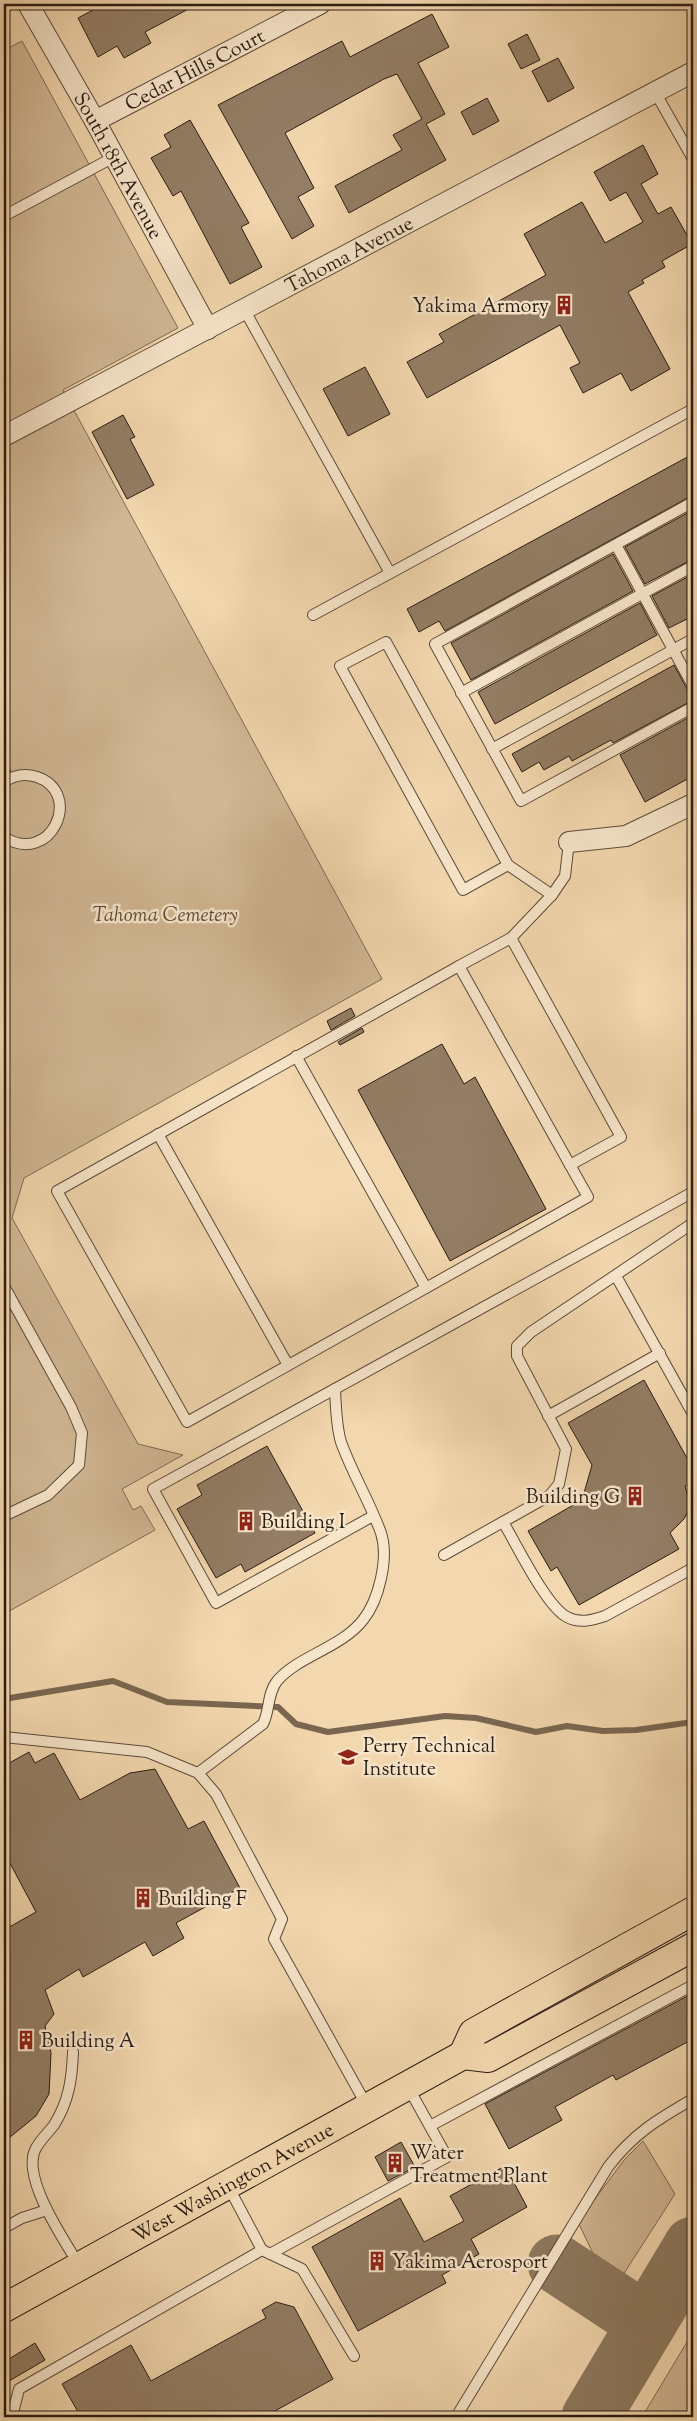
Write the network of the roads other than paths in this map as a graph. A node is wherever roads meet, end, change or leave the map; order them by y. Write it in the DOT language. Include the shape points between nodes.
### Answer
graph roads {
  1 [pos="28,4"];
  2 [pos="320,4"];
  3 [pos="693,72"];
  4 [pos="655,92"];
  5 [pos="95,121"];
  6 [pos="114,157"];
  7 [pos="693,159"];
  8 [pos="4,216"];
  9 [pos="244,309"];
  10 [pos="208,329"];
  11 [pos="693,409"];
  12 [pos="4,436"];
  13 [pos="693,502"];
  14 [pos="616,545"];
  15 [pos="693,566"];
  16 [pos="390,573"];
  17 [pos="642,594"];
  18 [pos="312,615"];
  19 [pos="693,639"];
  20 [pos="673,650"];
  21 [pos="693,686"];
  22 [pos="461,693"];
  23 [pos="693,707"];
  24 [pos="492,749"];
  25 [pos="5,777"];
  26 [pos="693,804"];
  27 [pos="4,837"];
  28 [pos="569,842"];
  29 [pos="508,865"];
  30 [pos="552,895"];
  31 [pos="511,938"];
  32 [pos="459,966"];
  33 [pos="296,1056"];
  34 [pos="158,1134"];
  35 [pos="570,1165"];
  36 [pos="693,1192"];
  37 [pos="693,1223"];
  38 [pos="616,1276"];
  39 [pos="4,1286"];
  40 [pos="426,1288"];
  41 [pos="660,1354"];
  42 [pos="288,1365"];
  43 [pos="335,1390"];
  44 [pos="693,1414"];
  45 [pos="548,1416"];
  46 [pos="4,1516"];
  47 [pos="374,1516"];
  48 [pos="503,1522"];
  49 [pos="444,1555"];
  50 [pos="693,1568"];
  51 [pos="4,1737"];
  52 [pos="198,1773"];
  53 [pos="693,1911"];
  54 [pos="693,1947"];
  55 [pos="693,1985"];
  56 [pos="73,2052"];
  57 [pos="462,2055"];
  58 [pos="407,2085"];
  59 [pos="693,2099"];
  60 [pos="368,2107"];
  61 [pos="430,2126"];
  62 [pos="228,2185"];
  63 [pos="47,2210"];
  64 [pos="4,2228"];
  65 [pos="266,2252"];
  66 [pos="80,2266"];
  67 [pos="4,2308"];
  68 [pos="354,2356"];
  69 [pos="12,2417"];
  70 [pos="456,2417"];
  1 -- 5 [label="street, South 18th Avenue"];
  2 -- 5 [label="street, Cedar Hills Court"];
  3 -- 4 [label="street, Tahoma Avenue"];
  4 -- 7 [label="lane"];
  4 -- 9 [label="street, Tahoma Avenue"];
  5 -- 6 [label="street, South 18th Avenue"];
  6 -- 8 [label="lane"];
  6 -- 10 [label="street, South 18th Avenue"];
  9 -- 10 [label="street, Tahoma Avenue"];
  9 -- 16 [label="lane"];
  10 -- 12 [label="street, Tahoma Avenue"];
  11 -- 16 [label="lane"];
  13 -- 14 [label="lane"];
  14 -- 17 [label="lane"];
  14 -- 22 [label="lane" via="435,644"];
  15 -- 17 [label="lane"];
  16 -- 18 [label="lane"];
  17 -- 20 [label="lane"];
  17 -- 22 [label="lane"];
  19 -- 20 [label="lane"];
  20 -- 21 [label="lane"];
  20 -- 24 [label="lane"];
  22 -- 24 [label="lane"];
  23 -- 24 [label="lane" via="521,802"];
  25 -- 27 [label="lane" via="30,775 42,778 51,786 60,808 59,820 44,838 21,844"];
  26 -- 28 [label="street" via="626,836"];
  28 -- 30 [label="lane" via="565,876"];
  29 -- 29 [label="lane" via="386,642 340,666 463,890"];
  29 -- 30 [label="lane"];
  30 -- 31 [label="lane"];
  31 -- 32 [label="lane"];
  31 -- 35 [label="lane" via="621,1137"];
  32 -- 33 [label="lane"];
  32 -- 35 [label="lane"];
  33 -- 34 [label="lane"];
  33 -- 40 [label="lane"];
  34 -- 42 [label="lane"];
  34 -- 42 [label="lane" via="57,1191 187,1422"];
  35 -- 40 [label="lane" via="588,1197"];
  36 -- 43 [label="lane"];
  37 -- 38 [label="lane"];
  38 -- 41 [label="lane"];
  38 -- 45 [label="lane" via="531,1332 517,1346 517,1356"];
  39 -- 46 [label="lane" via="82,1433 79,1465 48,1495"];
  40 -- 42 [label="lane"];
  41 -- 44 [label="lane"];
  41 -- 45 [label="lane"];
  43 -- 47 [label="lane" via="341,1442"];
  43 -- 47 [label="lane" via="154,1489 216,1603"];
  45 -- 48 [label="lane" via="566,1449 559,1484 549,1496"];
  47 -- 52 [label="lane" via="381,1535 383,1560 376,1598 368,1612 353,1632 277,1681 269,1695 267,1716 256,1730"];
  48 -- 49 [label="lane"];
  48 -- 50 [label="lane" via="554,1607 568,1618 590,1621 605,1616"];
  51 -- 52 [label="lane" via="147,1752"];
  52 -- 60 [label="lane" via="216,1794 282,1919 274,1939"];
  53 -- 57 [label="main road" via="473,2033"];
  54 -- 57 [label="main road" via="488,2058"];
  55 -- 61 [label="lane"];
  56 -- 63 [label="lane" via="72,2085 54,2124 34,2150 34,2182"];
  57 -- 58 [label="main road, West Washington Avenue"];
  58 -- 60 [label="main road, West Washington Avenue"];
  58 -- 61 [label="lane"];
  59 -- 70 [label="lane" via="654,2121 608,2167"];
  60 -- 62 [label="main road, West Washington Avenue"];
  61 -- 65 [label="lane" via="447,2158"];
  62 -- 65 [label="lane"];
  62 -- 66 [label="main road, West Washington Avenue"];
  63 -- 64 [label="lane"];
  63 -- 66 [label="lane"];
  65 -- 68 [label="lane" via="302,2269"];
  65 -- 69 [label="lane" via="19,2389"];
  66 -- 67 [label="main road, West Washington Avenue"];
}
